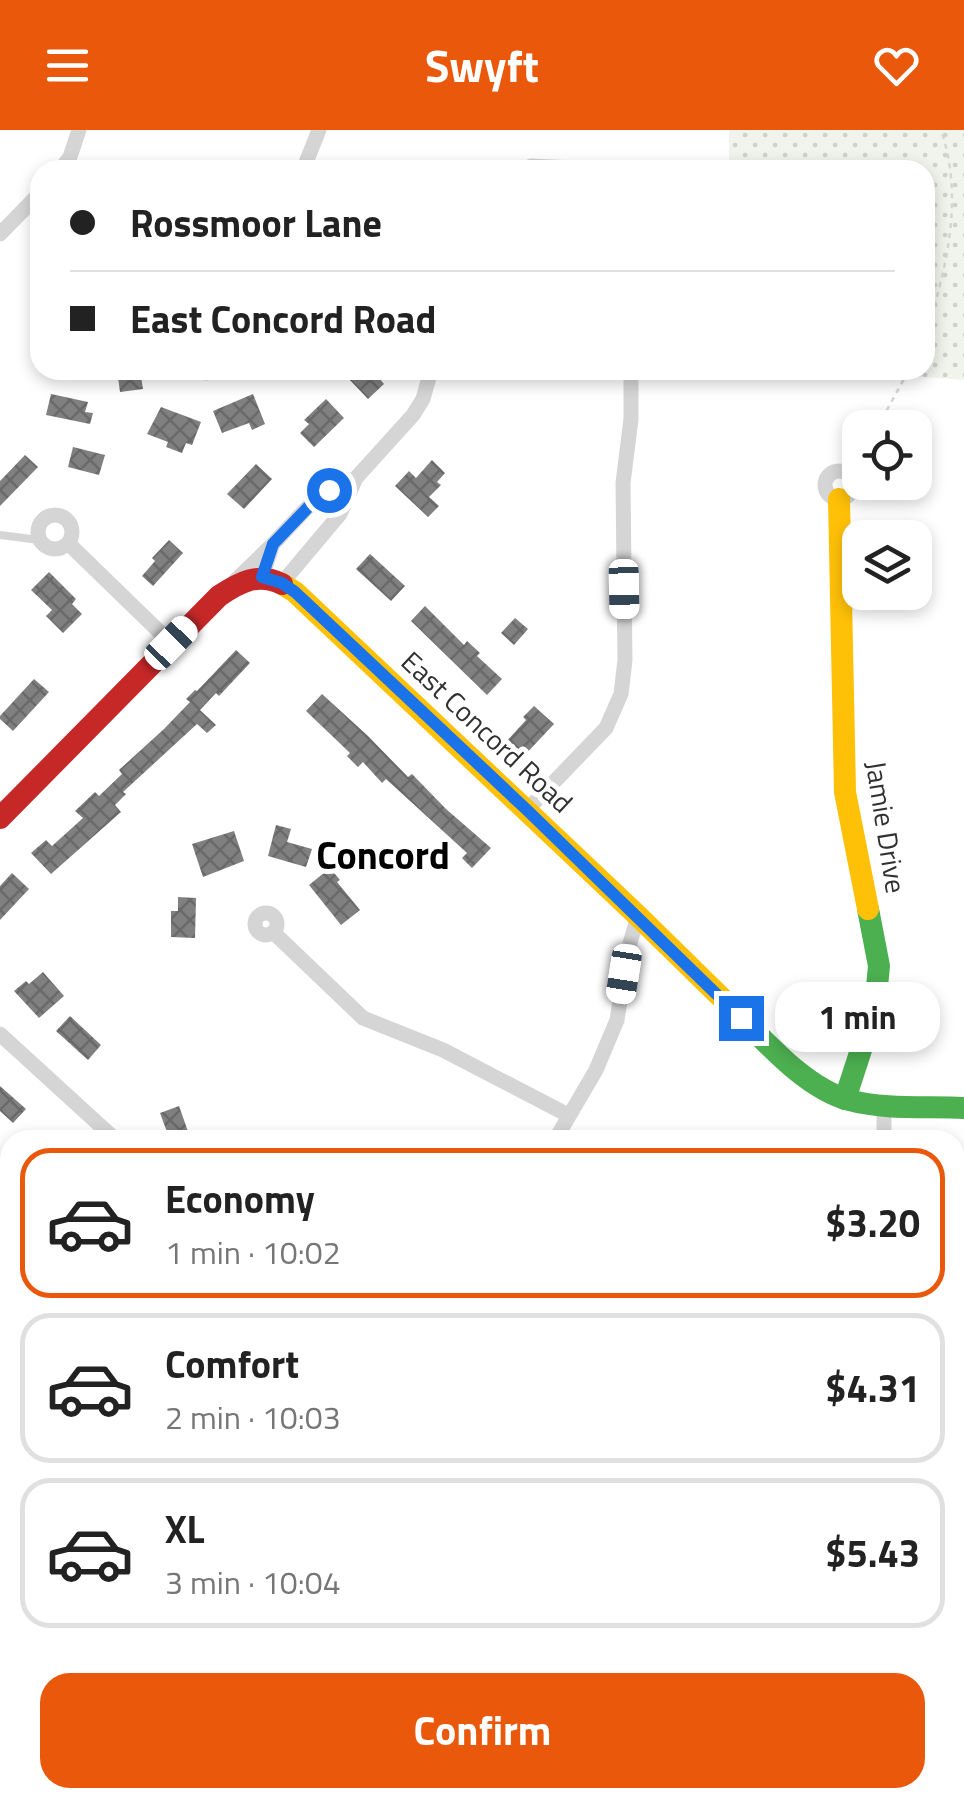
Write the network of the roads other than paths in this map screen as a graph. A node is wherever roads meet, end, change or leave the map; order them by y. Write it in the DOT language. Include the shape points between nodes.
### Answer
graph roads {
  1 [pos="79,130"];
  2 [pos="318,130"];
  3 [pos="68,160"];
  4 [pos="307,160"];
  5 [pos="30,203"];
  6 [pos="0,234"];
  7 [pos="428,380"];
  8 [pos="631,380"];
  9 [pos="842,474"];
  10 [pos="356,478"];
  11 [pos="840,499"];
  12 [pos="0,535"];
  13 [pos="39,540"];
  14 [pos="70,544"];
  15 [pos="273,544"];
  16 [pos="272,580"];
  17 [pos="219,596"];
  18 [pos="171,643"];
  19 [pos="527,810"];
  20 [pos="0,818"];
  21 [pos="638,916"];
  22 [pos="274,932"];
  23 [pos="0,1034"];
  24 [pos="846,1098"];
  25 [pos="884,1106"];
  26 [pos="964,1108"];
  27 [pos="568,1115"];
  28 [pos="105,1130"];
  29 [pos="560,1130"];
  30 [pos="884,1130"];
  1 -- 3 [label="street"];
  2 -- 4 [label="street"];
  5 -- 6 [label="street"];
  7 -- 10 [label="street" via="413,415"];
  8 -- 19 [label="street" via="622,483 621,694 606,728"];
  9 -- 11 [label="street" via="826,480 828,493"];
  10 -- 15 [label="street" via="318,497"];
  10 -- 16 [label="street" via="340,514"];
  11 -- 24 [label="street, Jamie Drive" via="845,792 878,966 875,1006"];
  12 -- 13 [label="lane"];
  13 -- 14 [label="street" via="50,549"];
  13 -- 14 [label="street" via="38,526 54,514 73,526"];
  14 -- 18 [label="street"];
  15 -- 16 [label="street"];
  15 -- 17 [label="street"];
  16 -- 17 [label="street" via="251,578"];
  16 -- 19 [label="street, East Concord Road"];
  17 -- 18 [label="street"];
  18 -- 20 [label="street"];
  19 -- 21 [label="street, East Concord Road"];
  21 -- 24 [label="street, East Concord Road" via="790,1064"];
  21 -- 27 [label="street" via="617,1020"];
  22 -- 27 [label="street" via="364,1018 444,1050"];
  23 -- 28 [label="street"];
  24 -- 25 [label="street, East Concord Road"];
  25 -- 26 [label="street, East Concord Road"];
  25 -- 30 [label="street"];
  27 -- 29 [label="street"];
}
